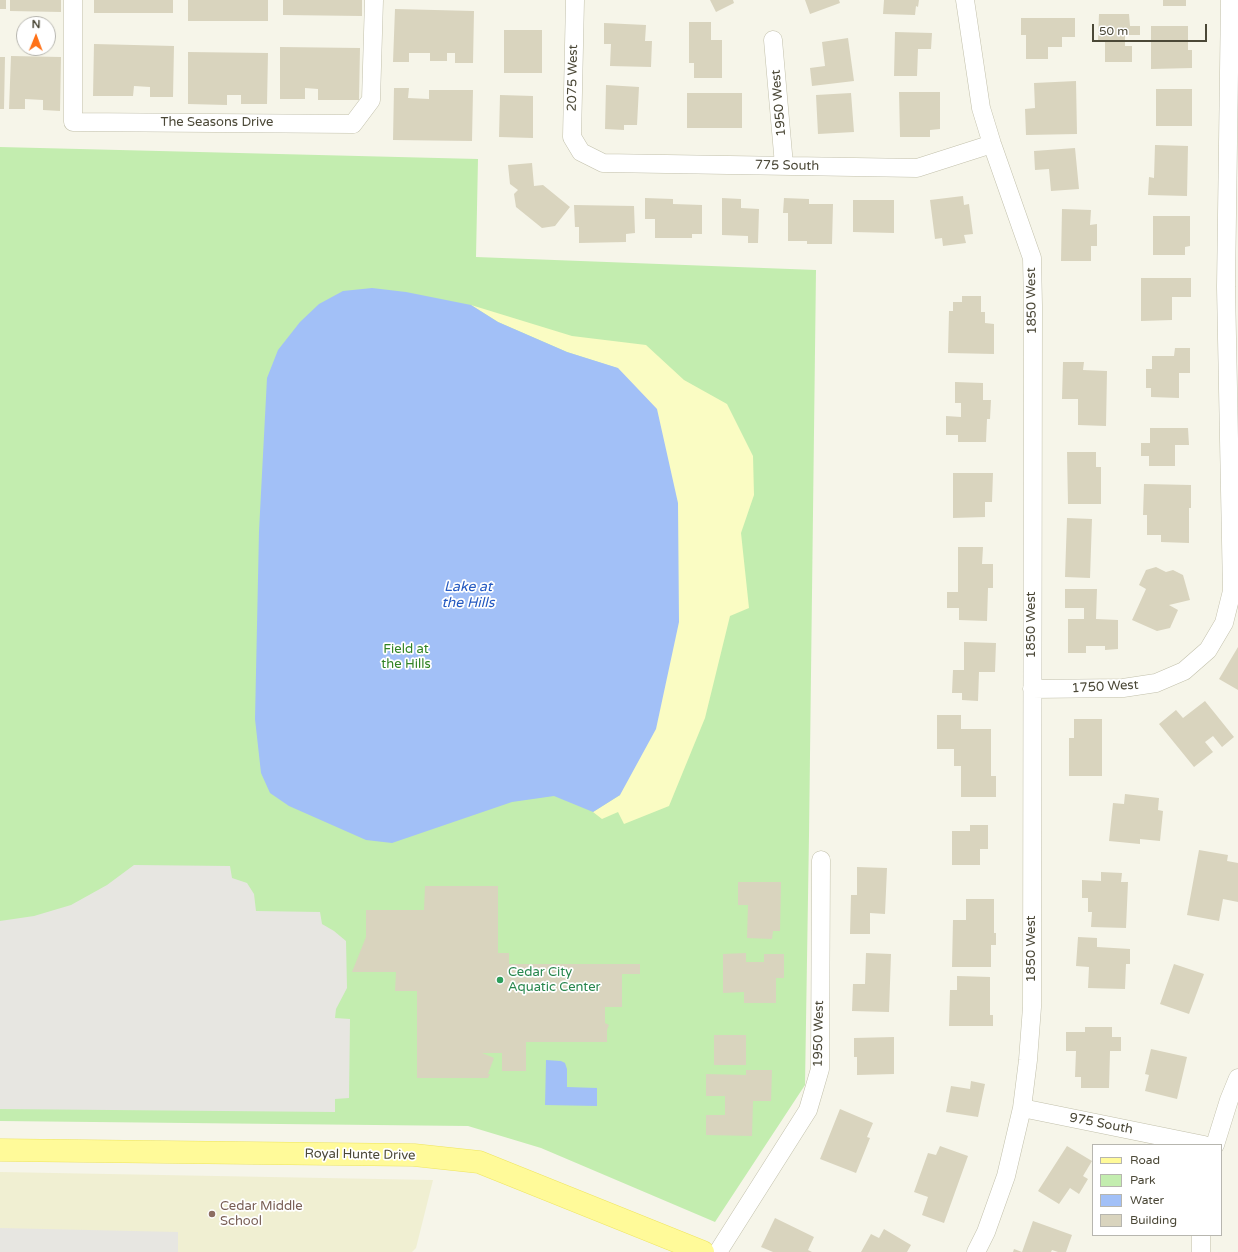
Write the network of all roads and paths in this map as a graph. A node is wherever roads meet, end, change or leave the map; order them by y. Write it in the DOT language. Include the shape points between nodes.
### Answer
graph roads {
  1 [pos="74,0"];
  2 [pos="374,0"];
  3 [pos="574,0"];
  4 [pos="965,0"];
  5 [pos="1230,0"];
  6 [pos="773,40"];
  7 [pos="992,144"];
  8 [pos="581,152"];
  9 [pos="784,166"];
  10 [pos="1232,287"];
  11 [pos="1032,689"];
  12 [pos="820,860"];
  13 [pos="1238,1078"];
  14 [pos="1022,1108"];
  15 [pos="1199,1144"];
  16 [pos="1215,1144"];
  17 [pos="0,1150"];
  18 [pos="1201,1236"];
  19 [pos="703,1252"];
  20 [pos="718,1252"];
  21 [pos="976,1252"];
  22 [pos="1201,1252"];
  1 -- 2 [label="street, The Seasons Drive" via="73,122 353,124 372,100"];
  3 -- 8 [label="street, 2075 West" via="572,137"];
  4 -- 7 [label="street, 1850 West" via="981,108"];
  5 -- 10 [label="street, 1750 West"];
  6 -- 9 [label="street, 1950 West"];
  7 -- 9 [label="street, 775 South" via="917,168"];
  7 -- 11 [label="street, 1850 West" via="1032,258"];
  8 -- 9 [label="street, 775 South" via="603,163"];
  10 -- 11 [label="street, 1750 West" via="1232,591 1224,623 1208,650 1184,671 1156,683 1123,688"];
  11 -- 14 [label="street, 1850 West" via="1032,1007"];
  12 -- 20 [label="street, 1950 West" via="820,1069 808,1110"];
  13 -- 16 [label="street"];
  14 -- 15 [label="street, 975 South"];
  14 -- 21 [label="street, 1850 West" via="1006,1176"];
  17 -- 19 [label="main road, Royal Hunte Drive" via="414,1155 479,1162"];
  18 -- 22 [label="street"];
}
